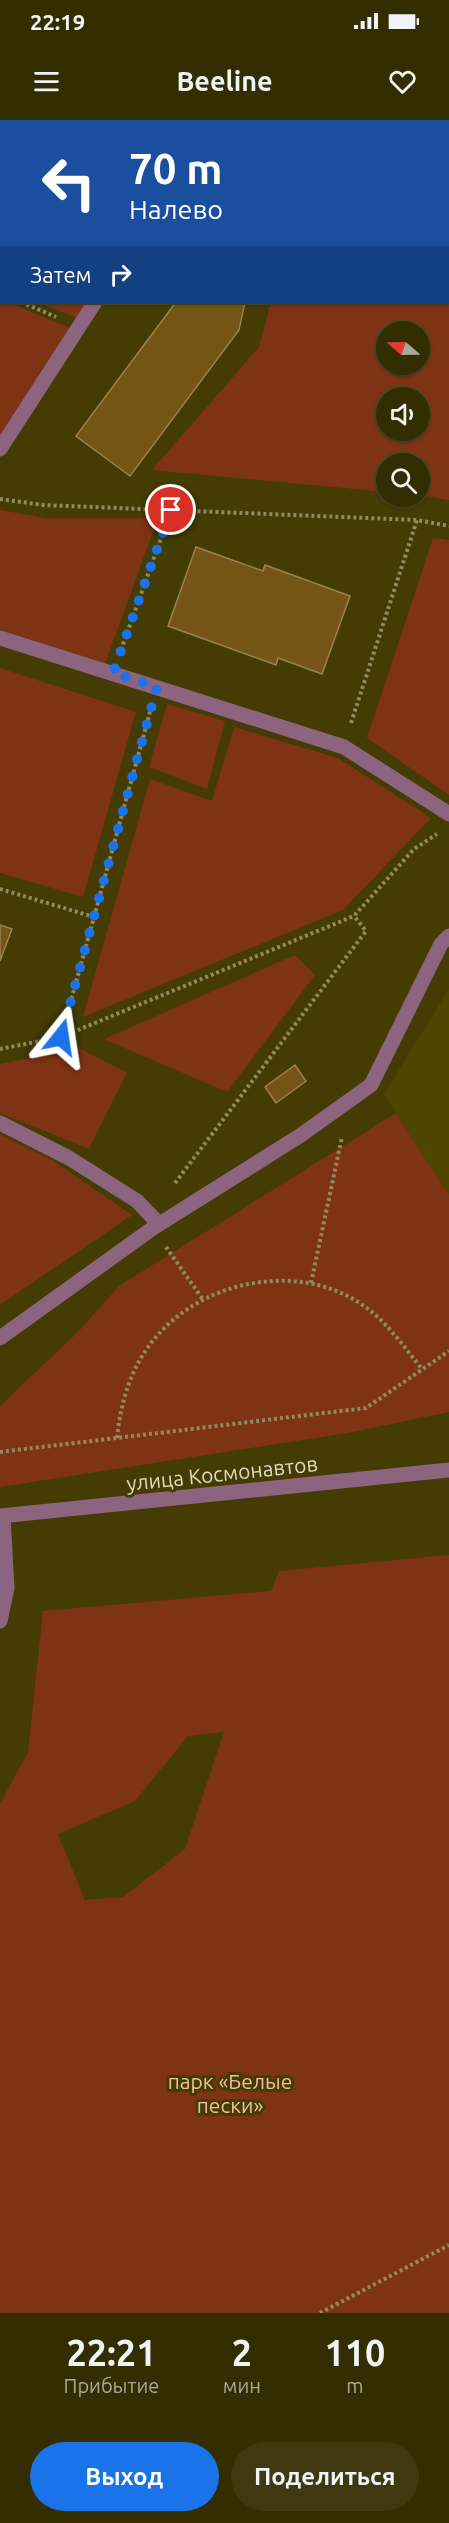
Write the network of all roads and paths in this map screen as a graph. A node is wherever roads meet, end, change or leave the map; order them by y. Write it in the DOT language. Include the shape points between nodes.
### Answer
graph roads {
  1 [pos="23,303"];
  2 [pos="94,303"];
  3 [pos="80,327"];
  4 [pos="0,449"];
  5 [pos="0,499"];
  6 [pos="171,510"];
  7 [pos="417,520"];
  8 [pos="449,526"];
  9 [pos="0,638"];
  10 [pos="113,673"];
  11 [pos="157,687"];
  12 [pos="344,747"];
  13 [pos="449,814"];
  14 [pos="440,831"];
  15 [pos="0,889"];
  16 [pos="354,916"];
  17 [pos="94,917"];
  18 [pos="449,936"];
  19 [pos="61,1037"];
  20 [pos="0,1049"];
  21 [pos="0,1123"];
  22 [pos="344,1128"];
  23 [pos="155,1220"];
  24 [pos="171,1254"];
  25 [pos="311,1283"];
  26 [pos="204,1300"];
  27 [pos="0,1338"];
  28 [pos="449,1351"];
  29 [pos="422,1369"];
  30 [pos="117,1438"];
  31 [pos="0,1452"];
  32 [pos="449,1470"];
  33 [pos="2,1516"];
  34 [pos="0,1621"];
  35 [pos="449,2245"];
  36 [pos="320,2313"];
  1 -- 3 [label="path"];
  2 -- 3 [label="street"];
  3 -- 4 [label="street"];
  5 -- 6 [label="path" via="43,505"];
  6 -- 7 [label="path"];
  6 -- 10 [label="path"];
  7 -- 8 [label="path"];
  7 -- 12 [label="path"];
  9 -- 10 [label="street"];
  10 -- 11 [label="street"];
  11 -- 12 [label="street"];
  11 -- 17 [label="path"];
  12 -- 13 [label="street"];
  14 -- 16 [label="path" via="414,849"];
  15 -- 17 [label="path"];
  16 -- 19 [label="path"];
  16 -- 23 [label="path" via="366,932"];
  17 -- 19 [label="path"];
  18 -- 23 [label="street" via="441,944 371,1085 301,1135"];
  19 -- 20 [label="path"];
  21 -- 23 [label="street" via="69,1158 137,1201"];
  22 -- 25 [label="path"];
  23 -- 27 [label="street"];
  24 -- 26 [label="path"];
  25 -- 26 [label="path" via="275,1279 226,1290"];
  25 -- 29 [label="path" via="363,1305 386,1324"];
  26 -- 30 [label="path" via="157,1336 141,1358 128,1383"];
  28 -- 29 [label="path"];
  29 -- 30 [label="path" via="366,1408"];
  30 -- 31 [label="path"];
  32 -- 33 [label="street, улица Космонавтов"];
  33 -- 34 [label="street" via="7,1588"];
  35 -- 36 [label="path"];
}
